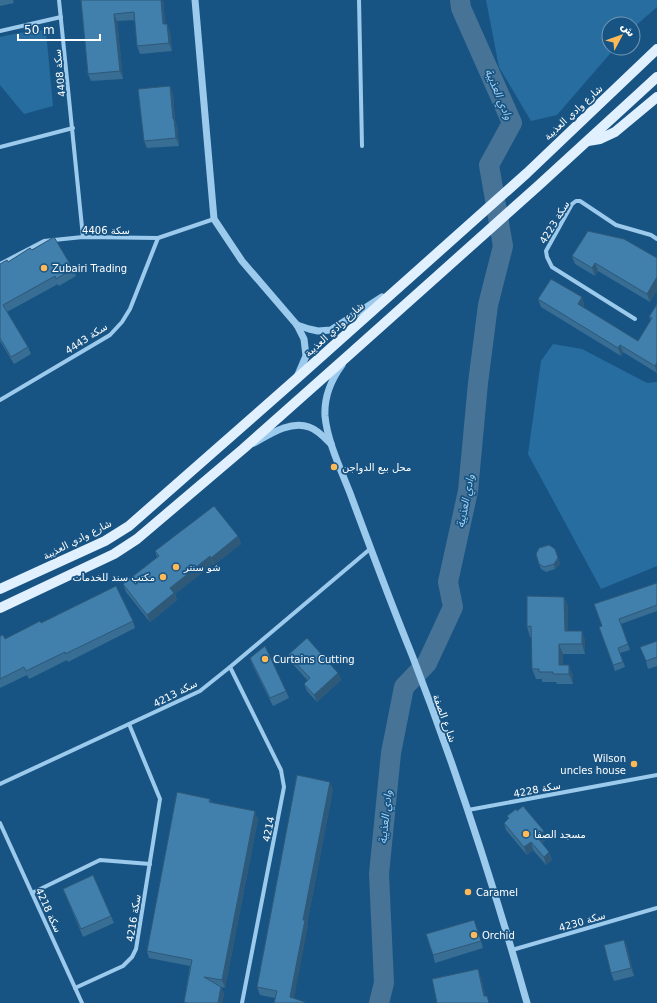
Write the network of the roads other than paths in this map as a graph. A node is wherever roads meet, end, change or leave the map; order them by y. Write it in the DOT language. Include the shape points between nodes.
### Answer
graph roads {
  1 [pos="59,0"];
  2 [pos="195,0"];
  3 [pos="359,0"];
  4 [pos="61,17"];
  5 [pos="0,31"];
  6 [pos="657,49"];
  7 [pos="657,76"];
  8 [pos="657,96"];
  9 [pos="72,128"];
  10 [pos="588,141"];
  11 [pos="362,146"];
  12 [pos="0,147"];
  13 [pos="214,219"];
  14 [pos="83,237"];
  15 [pos="158,238"];
  16 [pos="657,239"];
  17 [pos="0,264"];
  18 [pos="399,286"];
  19 [pos="635,319"];
  20 [pos="297,325"];
  21 [pos="350,354"];
  22 [pos="295,380"];
  23 [pos="0,400"];
  24 [pos="332,444"];
  25 [pos="243,449"];
  26 [pos="370,549"];
  27 [pos="1,588"];
  28 [pos="0,608"];
  29 [pos="230,667"];
  30 [pos="129,724"];
  31 [pos="657,775"];
  32 [pos="0,784"];
  33 [pos="468,810"];
  34 [pos="0,823"];
  35 [pos="150,864"];
  36 [pos="32,892"];
  37 [pos="657,908"];
  38 [pos="512,950"];
  39 [pos="75,988"];
  40 [pos="82,1003"];
  41 [pos="242,1003"];
  42 [pos="527,1003"];
  1 -- 4 [label="street, سكة 4408"];
  2 -- 13 [label="street"];
  3 -- 11 [label="street"];
  4 -- 5 [label="street"];
  4 -- 9 [label="street, سكة 4408"];
  6 -- 18 [label="main road, شارع وادي العذيبة" via="527,173"];
  7 -- 10 [label="main road"];
  8 -- 10 [label="main road" via="615,132"];
  9 -- 12 [label="street"];
  9 -- 14 [label="street, سكة 4408"];
  10 -- 21 [label="main road"];
  13 -- 15 [label="street, سكة 4406"];
  13 -- 20 [label="street" via="242,262"];
  14 -- 15 [label="street, سكة 4406"];
  14 -- 17 [label="street, سكة 4406" via="44,240"];
  15 -- 23 [label="street, سكة 4443" via="130,309 110,335"];
  16 -- 19 [label="street, سكة 4223" via="616,225 580,201 576,201 546,251 552,267"];
  18 -- 20 [label="street" via="331,330 318,331"];
  18 -- 22 [label="main road, شارع وادي العذيبة"];
  20 -- 22 [label="street" via="304,339 306,356"];
  21 -- 24 [label="street, شارع الصفة" via="338,371 325,400 325,416"];
  21 -- 25 [label="main road"];
  22 -- 27 [label="main road, شارع وادي العذيبة" via="129,526 105,540"];
  24 -- 25 [label="street" via="310,427 300,424 273,432"];
  24 -- 26 [label="street, شارع الصفة"];
  25 -- 28 [label="main road" via="137,540 114,554"];
  26 -- 29 [label="street, سكة 4213"];
  26 -- 33 [label="street, شارع الصفة"];
  29 -- 30 [label="street, سكة 4213" via="200,691"];
  29 -- 41 [label="street, 4214" via="281,770 284,787"];
  30 -- 32 [label="street, سكة 4213"];
  30 -- 35 [label="street, سكة 4216" via="160,799"];
  31 -- 33 [label="street, سكة 4228"];
  33 -- 38 [label="street, شارع الصفة"];
  34 -- 36 [label="street, سكة 4218"];
  35 -- 36 [label="street" via="100,860"];
  35 -- 39 [label="street, سكة 4216" via="136,949 132,958 123,966"];
  36 -- 39 [label="street, سكة 4218"];
  37 -- 38 [label="street, سكة 4230"];
  38 -- 42 [label="street, شارع الصفة"];
  39 -- 40 [label="street, سكة 4218"];
}
